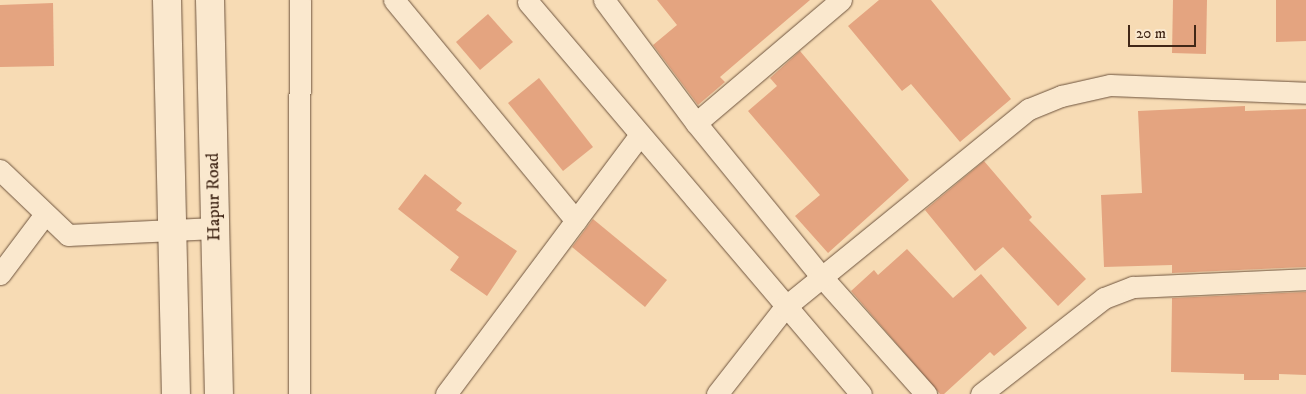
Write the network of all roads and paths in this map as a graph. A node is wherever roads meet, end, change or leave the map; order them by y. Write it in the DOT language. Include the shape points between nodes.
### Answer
graph roads {
  1 [pos="168,0"];
  2 [pos="210,0"];
  3 [pos="300,0"];
  4 [pos="394,0"];
  5 [pos="604,0"];
  6 [pos="841,0"];
  7 [pos="529,1"];
  8 [pos="1306,93"];
  9 [pos="696,123"];
  10 [pos="640,135"];
  11 [pos="0,170"];
  12 [pos="45,214"];
  13 [pos="576,220"];
  14 [pos="215,228"];
  15 [pos="173,230"];
  16 [pos="0,274"];
  17 [pos="821,276"];
  18 [pos="1306,279"];
  19 [pos="785,307"];
  20 [pos="176,394"];
  21 [pos="219,394"];
  22 [pos="300,394"];
  23 [pos="446,394"];
  24 [pos="718,394"];
  25 [pos="860,394"];
  26 [pos="926,394"];
  27 [pos="981,394"];
  1 -- 15 [label="main road"];
  2 -- 14 [label="main road, Hapur Road"];
  3 -- 22 [label="street"];
  4 -- 13 [label="street"];
  5 -- 9 [label="street"];
  6 -- 9 [label="street"];
  7 -- 10 [label="street"];
  8 -- 17 [label="street" via="1110,85 1061,96 1029,109 1004,126"];
  9 -- 17 [label="street"];
  10 -- 13 [label="street"];
  10 -- 19 [label="street"];
  11 -- 12 [label="street"];
  12 -- 15 [label="street" via="68,235"];
  12 -- 16 [label="street"];
  13 -- 23 [label="street"];
  14 -- 15 [label="street"];
  14 -- 21 [label="main road, Hapur Road"];
  15 -- 20 [label="main road"];
  17 -- 19 [label="street"];
  17 -- 26 [label="street"];
  18 -- 27 [label="street" via="1133,287 1104,298"];
  19 -- 24 [label="street"];
  19 -- 25 [label="street"];
}
